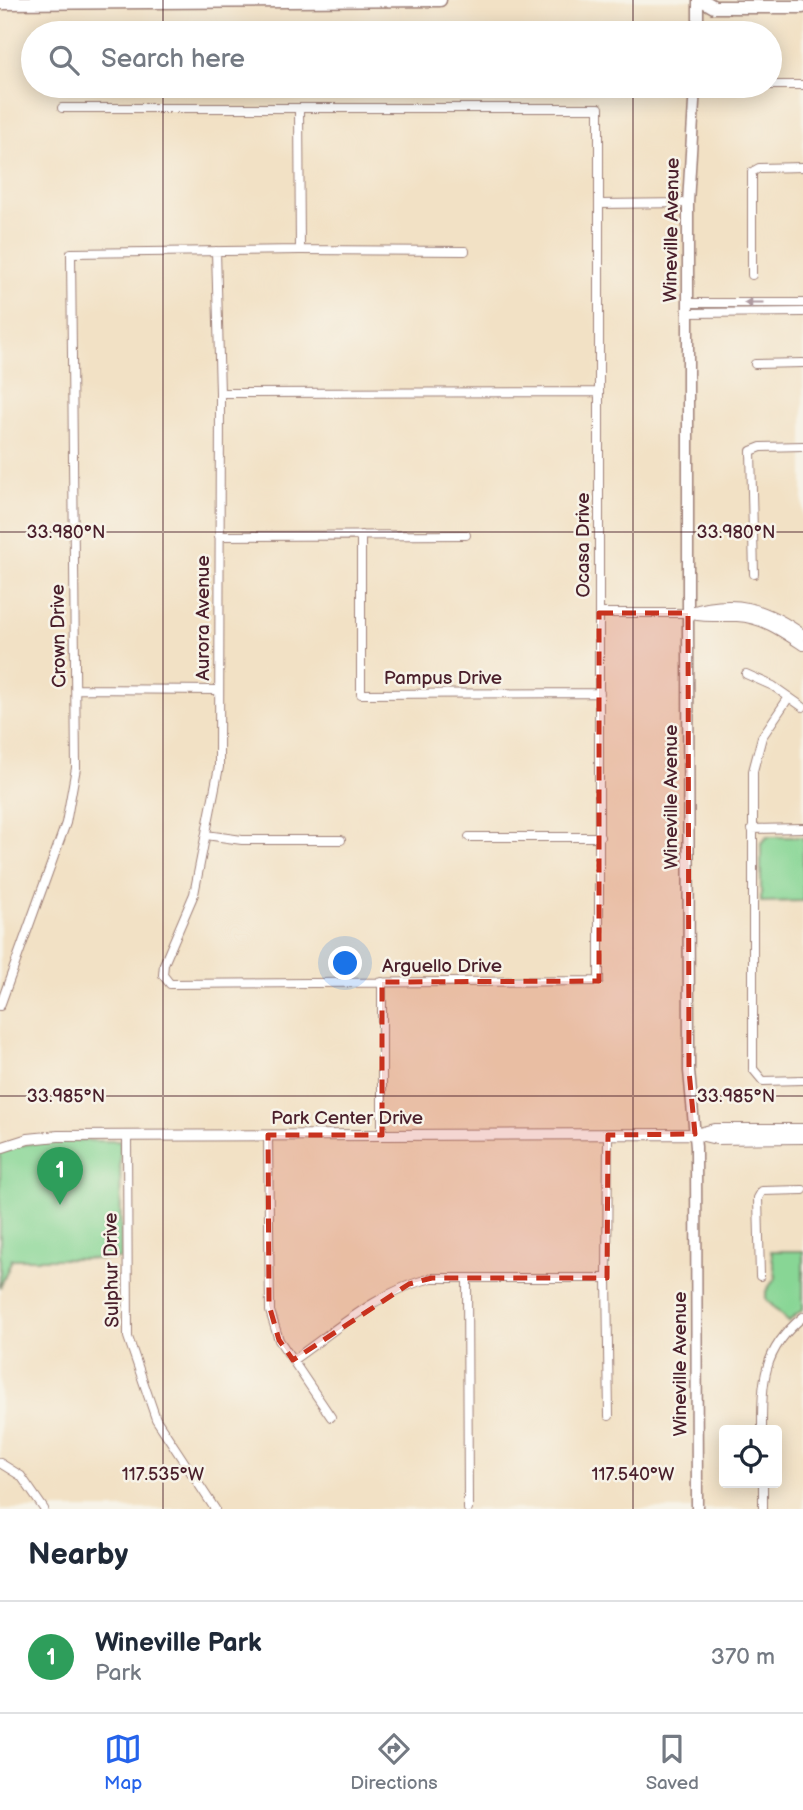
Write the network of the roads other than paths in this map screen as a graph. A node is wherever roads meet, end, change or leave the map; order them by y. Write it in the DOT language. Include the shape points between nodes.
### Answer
graph roads {
  1 [pos="440,0"];
  2 [pos="700,0"];
  3 [pos="1,3"];
  4 [pos="803,7"];
  5 [pos="699,21"];
  6 [pos="782,85"];
  7 [pos="803,85"];
  8 [pos="694,98"];
  9 [pos="62,108"];
  10 [pos="299,108"];
  11 [pos="803,167"];
  12 [pos="688,203"];
  13 [pos="599,204"];
  14 [pos="300,250"];
  15 [pos="216,251"];
  16 [pos="465,251"];
  17 [pos="752,275"];
  18 [pos="803,303"];
  19 [pos="688,308"];
  20 [pos="803,312"];
  21 [pos="803,363"];
  22 [pos="755,364"];
  23 [pos="598,392"];
  24 [pos="220,393"];
  25 [pos="803,446"];
  26 [pos="466,535"];
  27 [pos="219,536"];
  28 [pos="361,536"];
  29 [pos="754,574"];
  30 [pos="599,613"];
  31 [pos="688,613"];
  32 [pos="803,635"];
  33 [pos="803,645"];
  34 [pos="746,674"];
  35 [pos="76,689"];
  36 [pos="219,690"];
  37 [pos="600,693"];
  38 [pos="789,697"];
  39 [pos="803,707"];
  40 [pos="803,828"];
  41 [pos="752,829"];
  42 [pos="206,835"];
  43 [pos="600,836"];
  44 [pos="469,838"];
  45 [pos="341,840"];
  46 [pos="163,975"];
  47 [pos="599,981"];
  48 [pos="382,982"];
  49 [pos="0,1006"];
  50 [pos="803,1080"];
  51 [pos="803,1129"];
  52 [pos="695,1134"];
  53 [pos="127,1135"];
  54 [pos="268,1135"];
  55 [pos="382,1135"];
  56 [pos="608,1135"];
  57 [pos="803,1138"];
  58 [pos="0,1148"];
  59 [pos="803,1191"];
  60 [pos="760,1276"];
  61 [pos="467,1278"];
  62 [pos="607,1278"];
  63 [pos="803,1317"];
  64 [pos="293,1360"];
  65 [pos="610,1416"];
  66 [pos="331,1417"];
  67 [pos="762,1425"];
  68 [pos="0,1463"];
  69 [pos="763,1488"];
  70 [pos="44,1509"];
  71 [pos="215,1509"];
  72 [pos="468,1509"];
  73 [pos="697,1509"];
  74 [pos="763,1509"];
  1 -- 3 [label="main road"];
  2 -- 4 [label="main road" via="714,8"];
  2 -- 5 [label="main road"];
  6 -- 7 [label="street"];
  8 -- 12 [label="main road, Wineville Avenue"];
  9 -- 10 [label="street"];
  10 -- 13 [label="street, Ocasa Drive" via="599,108"];
  10 -- 14 [label="street"];
  11 -- 17 [label="street" via="752,172"];
  12 -- 13 [label="street"];
  12 -- 19 [label="main road, Wineville Avenue"];
  13 -- 23 [label="street, Ocasa Drive"];
  14 -- 15 [label="street"];
  14 -- 16 [label="street"];
  15 -- 24 [label="street, Aurora Avenue"];
  15 -- 35 [label="street, Crown Drive" via="71,253"];
  18 -- 19 [label="street, one-way"];
  19 -- 20 [label="street"];
  19 -- 31 [label="main road, Wineville Avenue"];
  21 -- 22 [label="street"];
  23 -- 24 [label="street"];
  23 -- 30 [label="street, Ocasa Drive"];
  24 -- 27 [label="street, Aurora Avenue"];
  25 -- 29 [label="street" via="751,451"];
  26 -- 28 [label="street"];
  27 -- 28 [label="street"];
  27 -- 36 [label="street, Aurora Avenue"];
  28 -- 37 [label="street, Pampus Drive" via="361,694"];
  30 -- 31 [label="street"];
  30 -- 37 [label="street, Ocasa Drive"];
  31 -- 32 [label="street" via="707,607 748,608 772,615"];
  31 -- 33 [label="street" via="752,618"];
  31 -- 52 [label="main road, Wineville Avenue" via="689,1071"];
  34 -- 38 [label="street"];
  35 -- 36 [label="street"];
  35 -- 49 [label="street, Crown Drive" via="76,768 66,823"];
  36 -- 42 [label="street, Aurora Avenue" via="219,767"];
  37 -- 43 [label="street, Ocasa Drive"];
  38 -- 39 [label="street"];
  38 -- 41 [label="street" via="756,754"];
  40 -- 41 [label="street"];
  41 -- 50 [label="street" via="753,1069 762,1080"];
  42 -- 45 [label="street" via="242,840"];
  42 -- 46 [label="street, Aurora Avenue" via="194,894"];
  43 -- 44 [label="street"];
  43 -- 47 [label="street, Ocasa Drive"];
  46 -- 48 [label="street, Arguello Drive" via="170,984"];
  47 -- 48 [label="street, Arguello Drive"];
  48 -- 55 [label="street"];
  51 -- 52 [label="street, Park Center Drive" via="714,1129"];
  52 -- 56 [label="street, Park Center Drive"];
  52 -- 57 [label="street, Park Center Drive" via="716,1139"];
  52 -- 73 [label="main road, Wineville Avenue"];
  53 -- 54 [label="street, Park Center Drive"];
  53 -- 58 [label="street, Park Center Drive" via="28,1139"];
  53 -- 71 [label="street, Sulphur Drive" via="128,1337 156,1419"];
  54 -- 55 [label="street, Park Center Drive"];
  54 -- 64 [label="street" via="269,1304 279,1340"];
  55 -- 56 [label="street, Park Center Drive"];
  56 -- 62 [label="street"];
  59 -- 60 [label="street" via="762,1191 756,1203"];
  61 -- 62 [label="street"];
  61 -- 64 [label="street" via="432,1278 409,1284"];
  61 -- 72 [label="street"];
  62 -- 65 [label="street"];
  63 -- 67 [label="street" via="780,1340 766,1367"];
  64 -- 66 [label="street"];
  68 -- 70 [label="street" via="21,1476"];
  69 -- 74 [label="street"];
}
